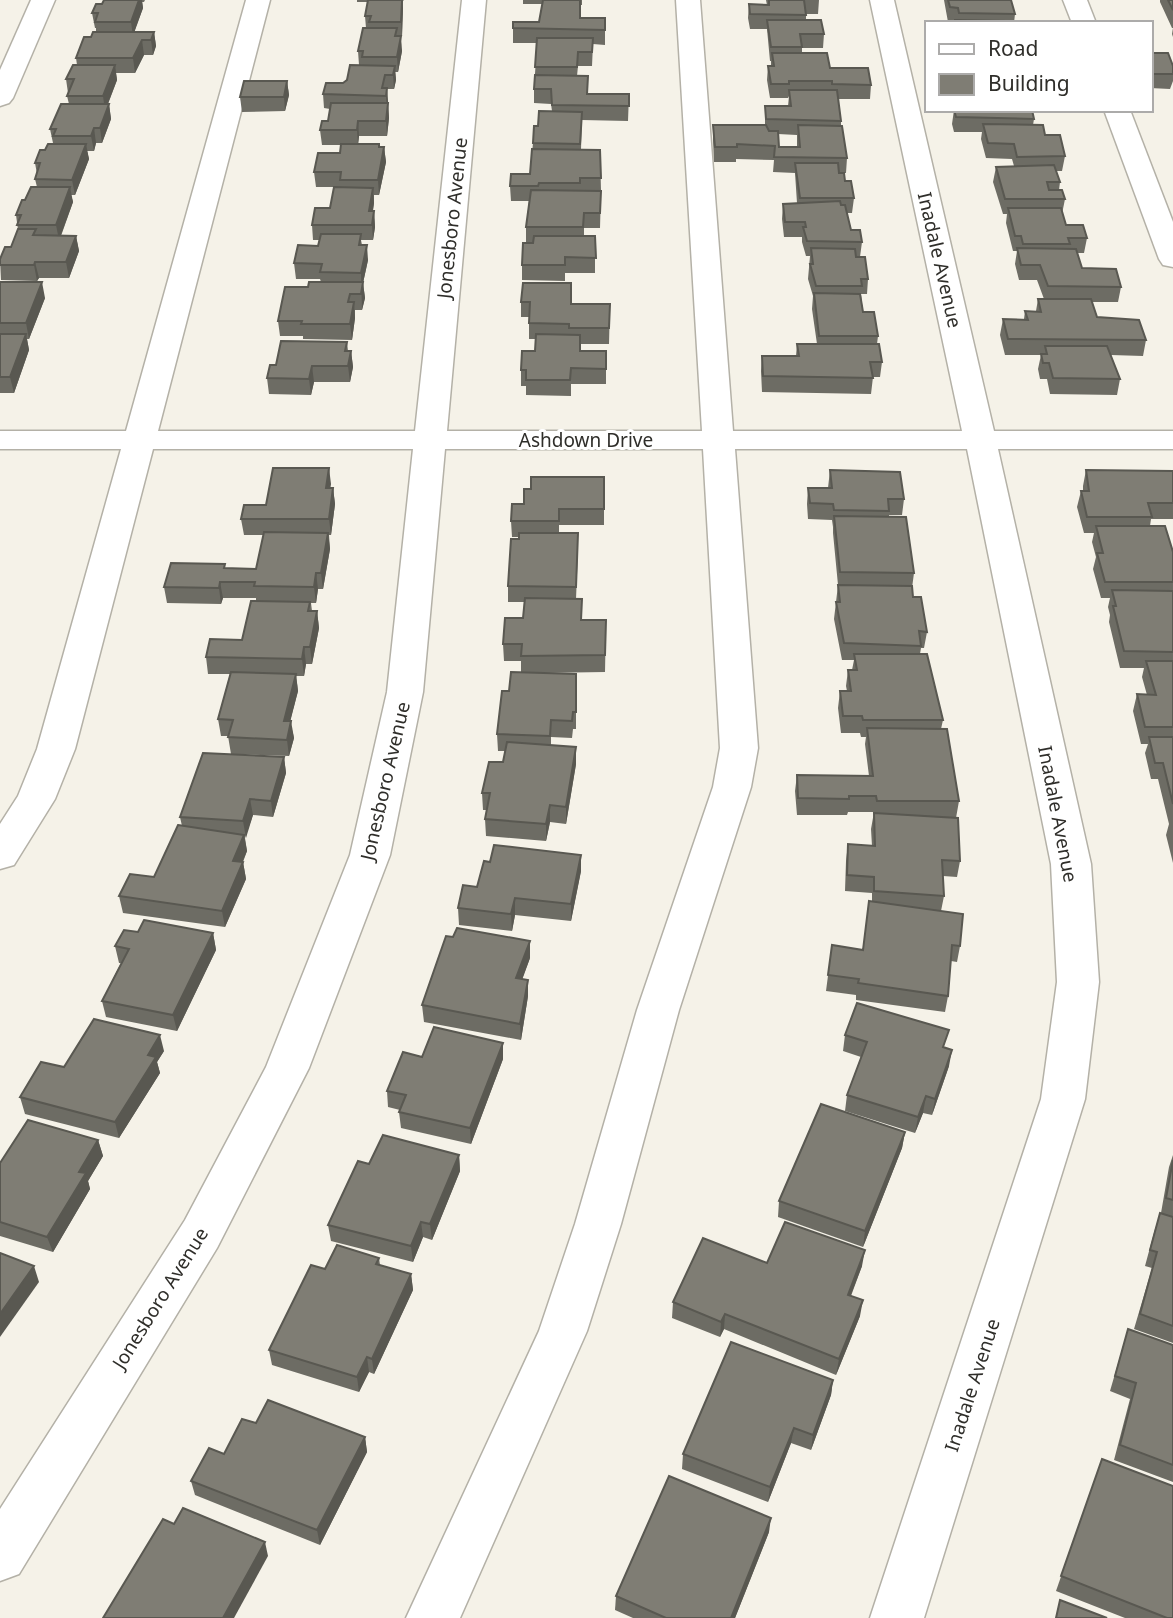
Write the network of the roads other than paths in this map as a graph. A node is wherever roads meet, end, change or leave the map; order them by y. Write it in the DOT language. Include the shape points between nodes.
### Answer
graph roads {
  1 [pos="43,0"];
  2 [pos="258,0"];
  3 [pos="474,0"];
  4 [pos="688,0"];
  5 [pos="882,0"];
  6 [pos="1075,0"];
  7 [pos="1083,21"];
  8 [pos="0,98"];
  9 [pos="1118,112"];
  10 [pos="1173,259"];
  11 [pos="140,439"];
  12 [pos="0,440"];
  13 [pos="430,440"];
  14 [pos="719,440"];
  15 [pos="980,440"];
  16 [pos="1173,440"];
  17 [pos="0,855"];
  18 [pos="0,1556"];
  19 [pos="433,1618"];
  20 [pos="897,1618"];
  1 -- 8 [label="street"];
  2 -- 11 [label="street"];
  3 -- 13 [label="street, Jonesboro Avenue"];
  4 -- 14 [label="street"];
  5 -- 15 [label="street, Inadale Avenue"];
  6 -- 7 [label="street"];
  9 -- 10 [label="street"];
  11 -- 12 [label="street, Ashdown Drive"];
  11 -- 13 [label="street, Ashdown Drive"];
  11 -- 17 [label="street" via="56,749 36,799"];
  13 -- 14 [label="street, Ashdown Drive"];
  13 -- 18 [label="street, Jonesboro Avenue" via="405,692 370,855 287,1068 201,1234"];
  14 -- 15 [label="street, Ashdown Drive"];
  14 -- 19 [label="street" via="738,748 732,787 659,1010 563,1331"];
  15 -- 16 [label="street, Ashdown Drive"];
  15 -- 20 [label="street, Inadale Avenue" via="1071,864 1078,982 1063,1099"];
}
